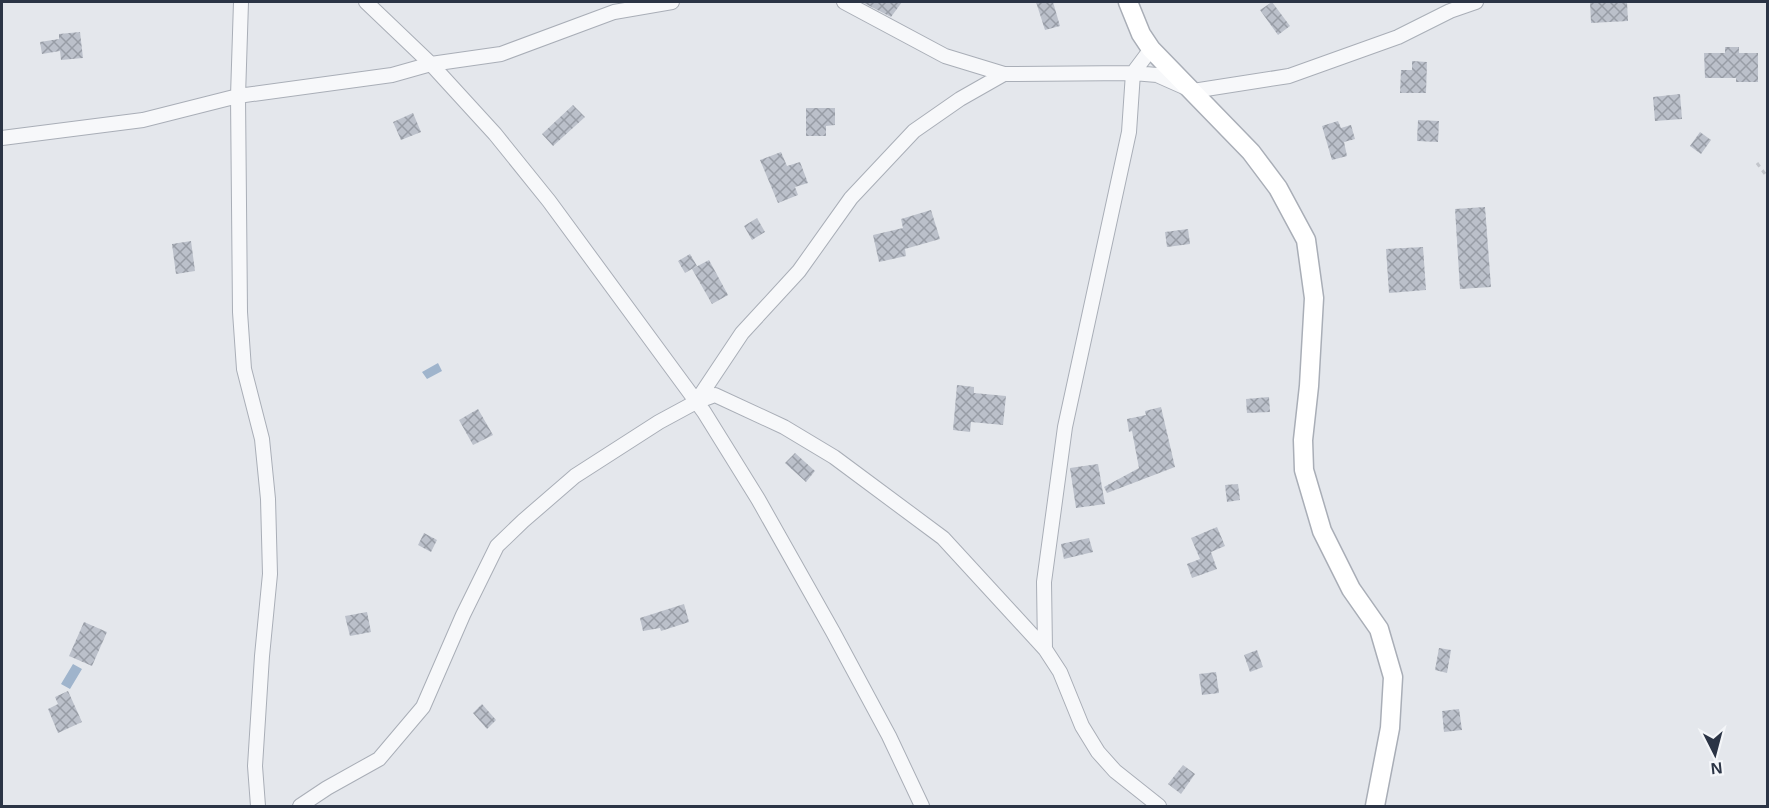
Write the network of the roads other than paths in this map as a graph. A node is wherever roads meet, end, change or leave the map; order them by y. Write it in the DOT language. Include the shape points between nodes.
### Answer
graph roads {
  1 [pos="241,2"];
  2 [pos="366,2"];
  3 [pos="672,2"];
  4 [pos="844,2"];
  5 [pos="1128,2"];
  6 [pos="1476,2"];
  7 [pos="1151,49"];
  8 [pos="431,64"];
  9 [pos="1133,73"];
  10 [pos="1004,74"];
  11 [pos="1193,91"];
  12 [pos="238,96"];
  13 [pos="2,138"];
  14 [pos="696,402"];
  15 [pos="1045,649"];
  16 [pos="258,807"];
  17 [pos="300,807"];
  18 [pos="922,807"];
  19 [pos="1159,807"];
  20 [pos="1375,807"];
  1 -- 12 [label="street"];
  2 -- 8 [label="street"];
  3 -- 8 [label="street" via="614,12 501,54"];
  4 -- 10 [label="street" via="945,56"];
  5 -- 7 [label="main road"];
  6 -- 11 [label="street" via="1398,37 1289,76"];
  7 -- 9 [label="street"];
  7 -- 11 [label="main road"];
  8 -- 12 [label="street" via="392,75"];
  8 -- 14 [label="street" via="549,201"];
  9 -- 10 [label="street"];
  9 -- 11 [label="street" via="1157,75"];
  9 -- 15 [label="street" via="1130,132 1065,427 1044,582"];
  10 -- 14 [label="street" via="914,131 851,198 799,270 742,333"];
  11 -- 20 [label="main road" via="1251,152 1278,188 1306,240 1314,298 1304,470 1322,531 1352,589 1379,629 1393,677 1390,728"];
  12 -- 13 [label="street" via="143,120"];
  12 -- 16 [label="street" via="240,312 244,369 262,439 270,574 255,766"];
  14 -- 15 [label="street" via="714,395 784,427 885,493 943,538"];
  14 -- 17 [label="street" via="575,476 497,546 423,707 379,759"];
  14 -- 18 [label="street" via="758,499 833,632"];
  15 -- 19 [label="street" via="1098,752"];
}
